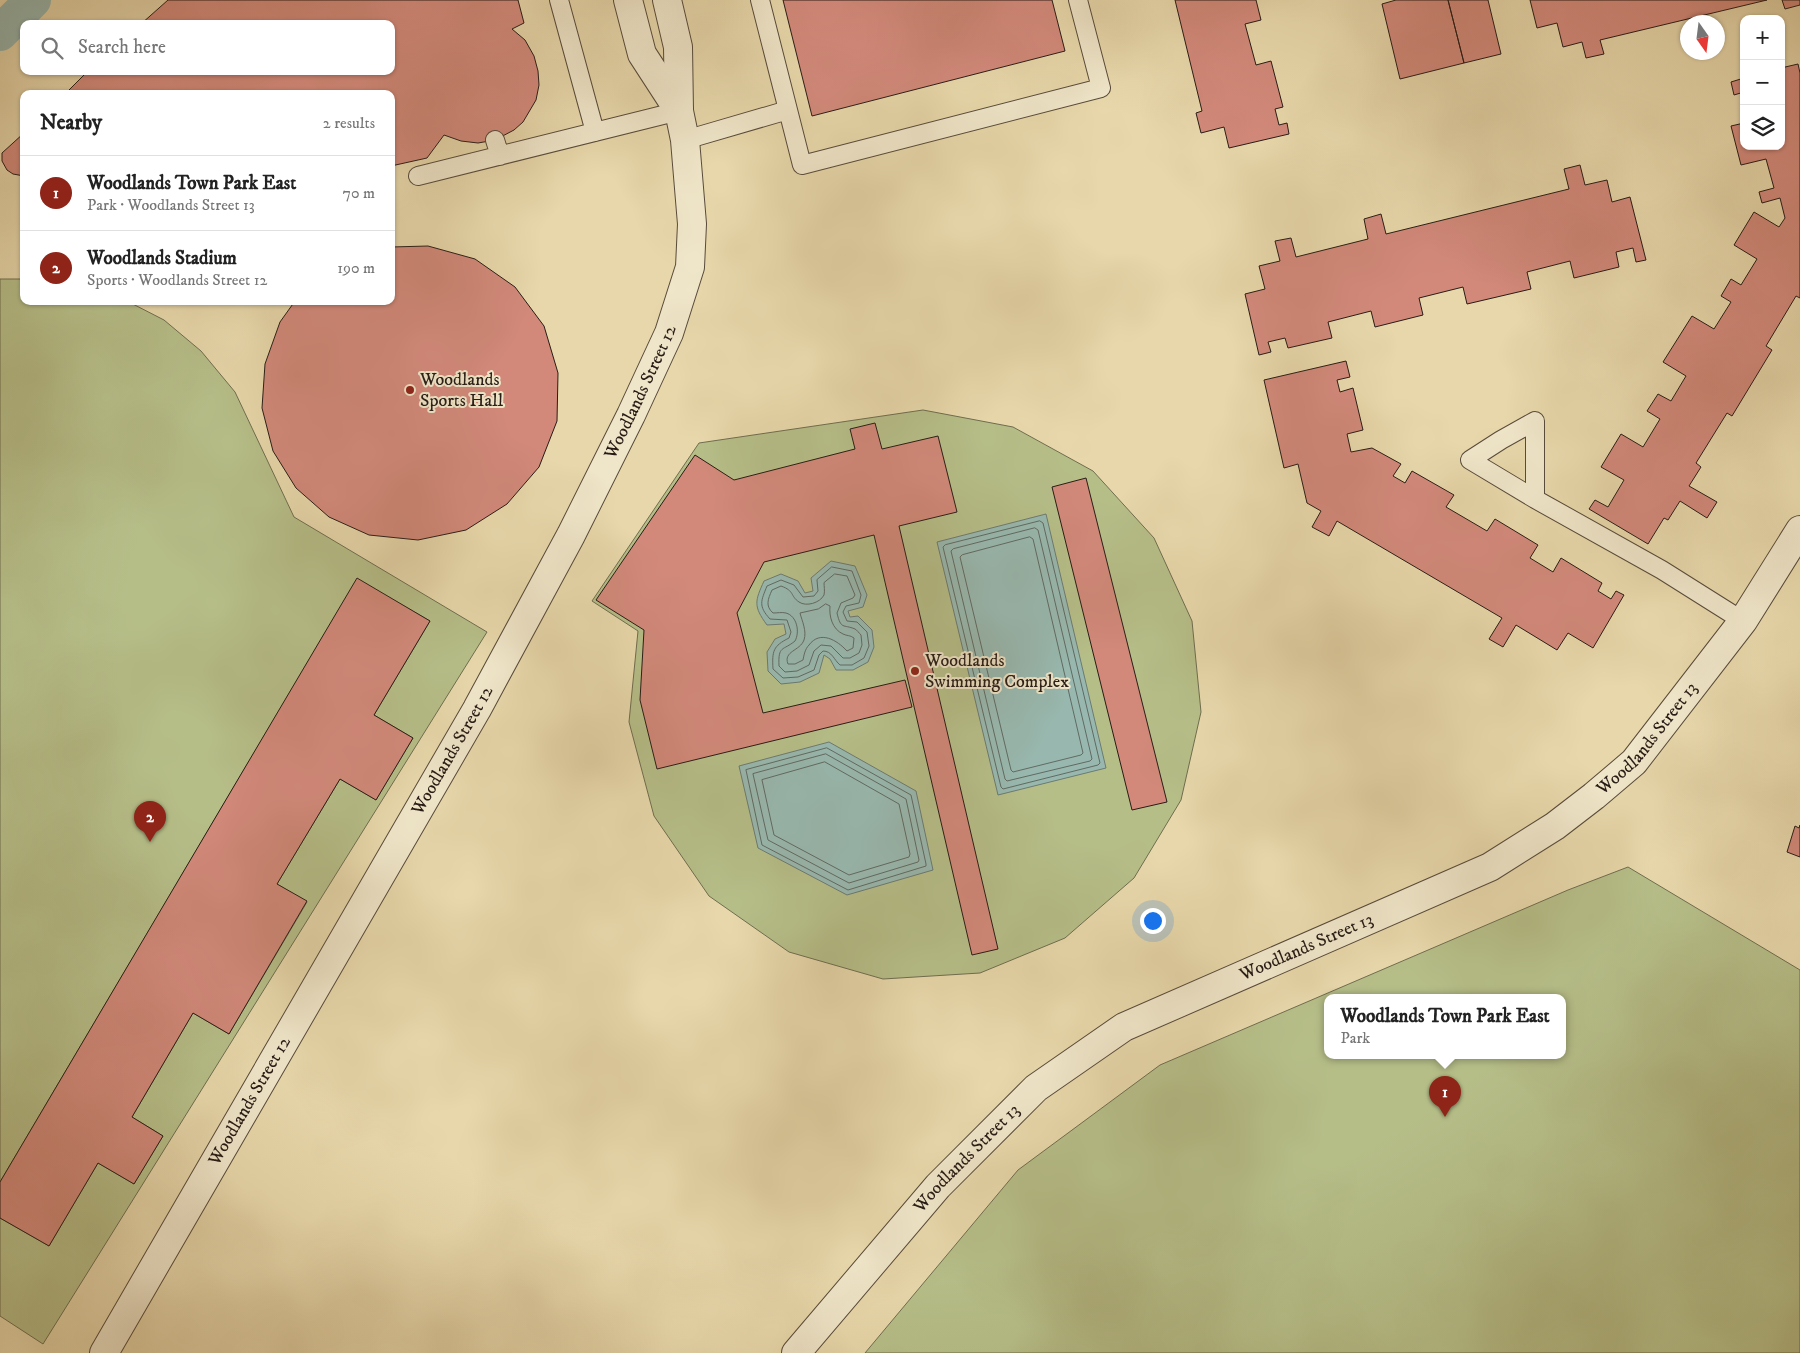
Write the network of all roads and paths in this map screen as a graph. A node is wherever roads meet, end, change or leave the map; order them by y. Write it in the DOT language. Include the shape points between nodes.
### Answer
graph roads {
  1 [pos="559,0"];
  2 [pos="628,0"];
  3 [pos="667,0"];
  4 [pos="760,0"];
  5 [pos="1078,0"];
  6 [pos="788,110"];
  7 [pos="678,111"];
  8 [pos="595,132"];
  9 [pos="685,140"];
  10 [pos="418,176"];
  11 [pos="1535,499"];
  12 [pos="1800,530"];
  13 [pos="1744,621"];
  14 [pos="104,1353"];
  15 [pos="796,1353"];
  1 -- 8 [label="lane"];
  2 -- 7 [label="street, Woodlands Street 12" via="642,54"];
  3 -- 7 [label="street, Woodlands Street 12" via="678,47"];
  4 -- 6 [label="lane"];
  5 -- 6 [label="lane" via="1101,88 802,165"];
  6 -- 9 [label="lane"];
  7 -- 8 [label="lane"];
  7 -- 9 [label="street, Woodlands Street 12"];
  8 -- 10 [label="lane" via="498,148"];
  9 -- 14 [label="street, Woodlands Street 12" via="692,224 690,267 669,333 631,415 477,709"];
  11 -- 11 [label="lane" via="1535,422 1470,460"];
  11 -- 13 [label="lane" via="1662,570"];
  12 -- 13 [label="street, Woodlands Street 13"];
  13 -- 15 [label="street, Woodlands Street 13" via="1634,762 1555,826 1490,867 1124,1027 1036,1088 938,1186"];
}
